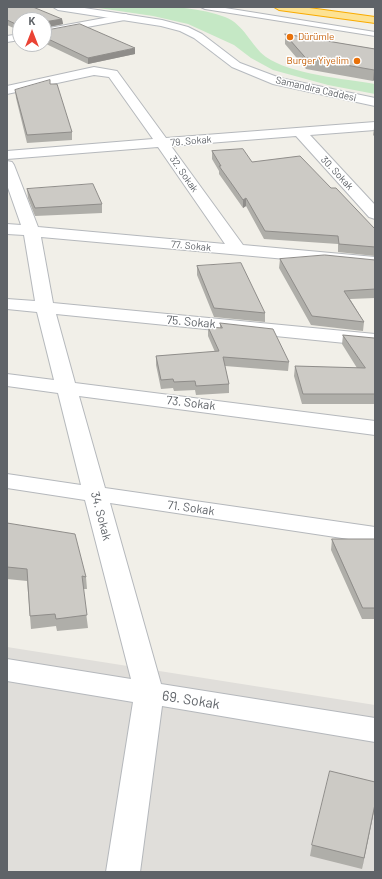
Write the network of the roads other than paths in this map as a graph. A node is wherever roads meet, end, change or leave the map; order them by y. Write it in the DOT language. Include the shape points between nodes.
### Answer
graph roads {
  1 [pos="58,7"];
  2 [pos="205,7"];
  3 [pos="279,7"];
  4 [pos="353,7"];
  5 [pos="375,10"];
  6 [pos="126,17"];
  7 [pos="375,20"];
  8 [pos="52,31"];
  9 [pos="375,34"];
  10 [pos="7,90"];
  11 [pos="375,102"];
  12 [pos="375,126"];
  13 [pos="299,132"];
  14 [pos="162,143"];
  15 [pos="7,155"];
  16 [pos="7,165"];
  17 [pos="375,214"];
  18 [pos="7,229"];
  19 [pos="32,232"];
  20 [pos="238,250"];
  21 [pos="375,262"];
  22 [pos="7,304"];
  23 [pos="45,308"];
  24 [pos="375,340"];
  25 [pos="7,380"];
  26 [pos="66,387"];
  27 [pos="375,428"];
  28 [pos="7,481"];
  29 [pos="95,494"];
  30 [pos="375,535"];
  31 [pos="7,670"];
  32 [pos="149,693"];
  33 [pos="375,730"];
  34 [pos="123,872"];
  1 -- 6 [label="street, Samandıra Caddesi"];
  2 -- 9 [label="lane"];
  3 -- 7 [label="highway"];
  4 -- 5 [label="highway"];
  6 -- 8 [label="street"];
  6 -- 11 [label="street, Samandıra Caddesi" via="162,23 184,30 198,36 236,65 277,81"];
  10 -- 14 [label="street, 32. Sokak" via="94,71 113,74"];
  12 -- 13 [label="street, 79. Sokak"];
  13 -- 14 [label="street, 79. Sokak"];
  13 -- 17 [label="street, 30. Sokak"];
  14 -- 15 [label="street, 79. Sokak"];
  14 -- 20 [label="street, 32. Sokak"];
  16 -- 19 [label="street, 34. Sokak"];
  18 -- 19 [label="street, 77. Sokak"];
  19 -- 20 [label="street, 77. Sokak"];
  19 -- 23 [label="street, 34. Sokak"];
  20 -- 21 [label="street, 77. Sokak"];
  22 -- 23 [label="street, 75. Sokak"];
  23 -- 24 [label="street, 75. Sokak"];
  23 -- 26 [label="street, 34. Sokak"];
  25 -- 26 [label="street, 73. Sokak"];
  26 -- 27 [label="street, 73. Sokak"];
  26 -- 29 [label="street, 34. Sokak"];
  28 -- 29 [label="street, 71. Sokak"];
  29 -- 30 [label="street, 71. Sokak"];
  29 -- 32 [label="street, 34. Sokak"];
  31 -- 32 [label="street, 69. Sokak"];
  32 -- 33 [label="street, 69. Sokak"];
  32 -- 34 [label="street, 34. Sokak"];
}
